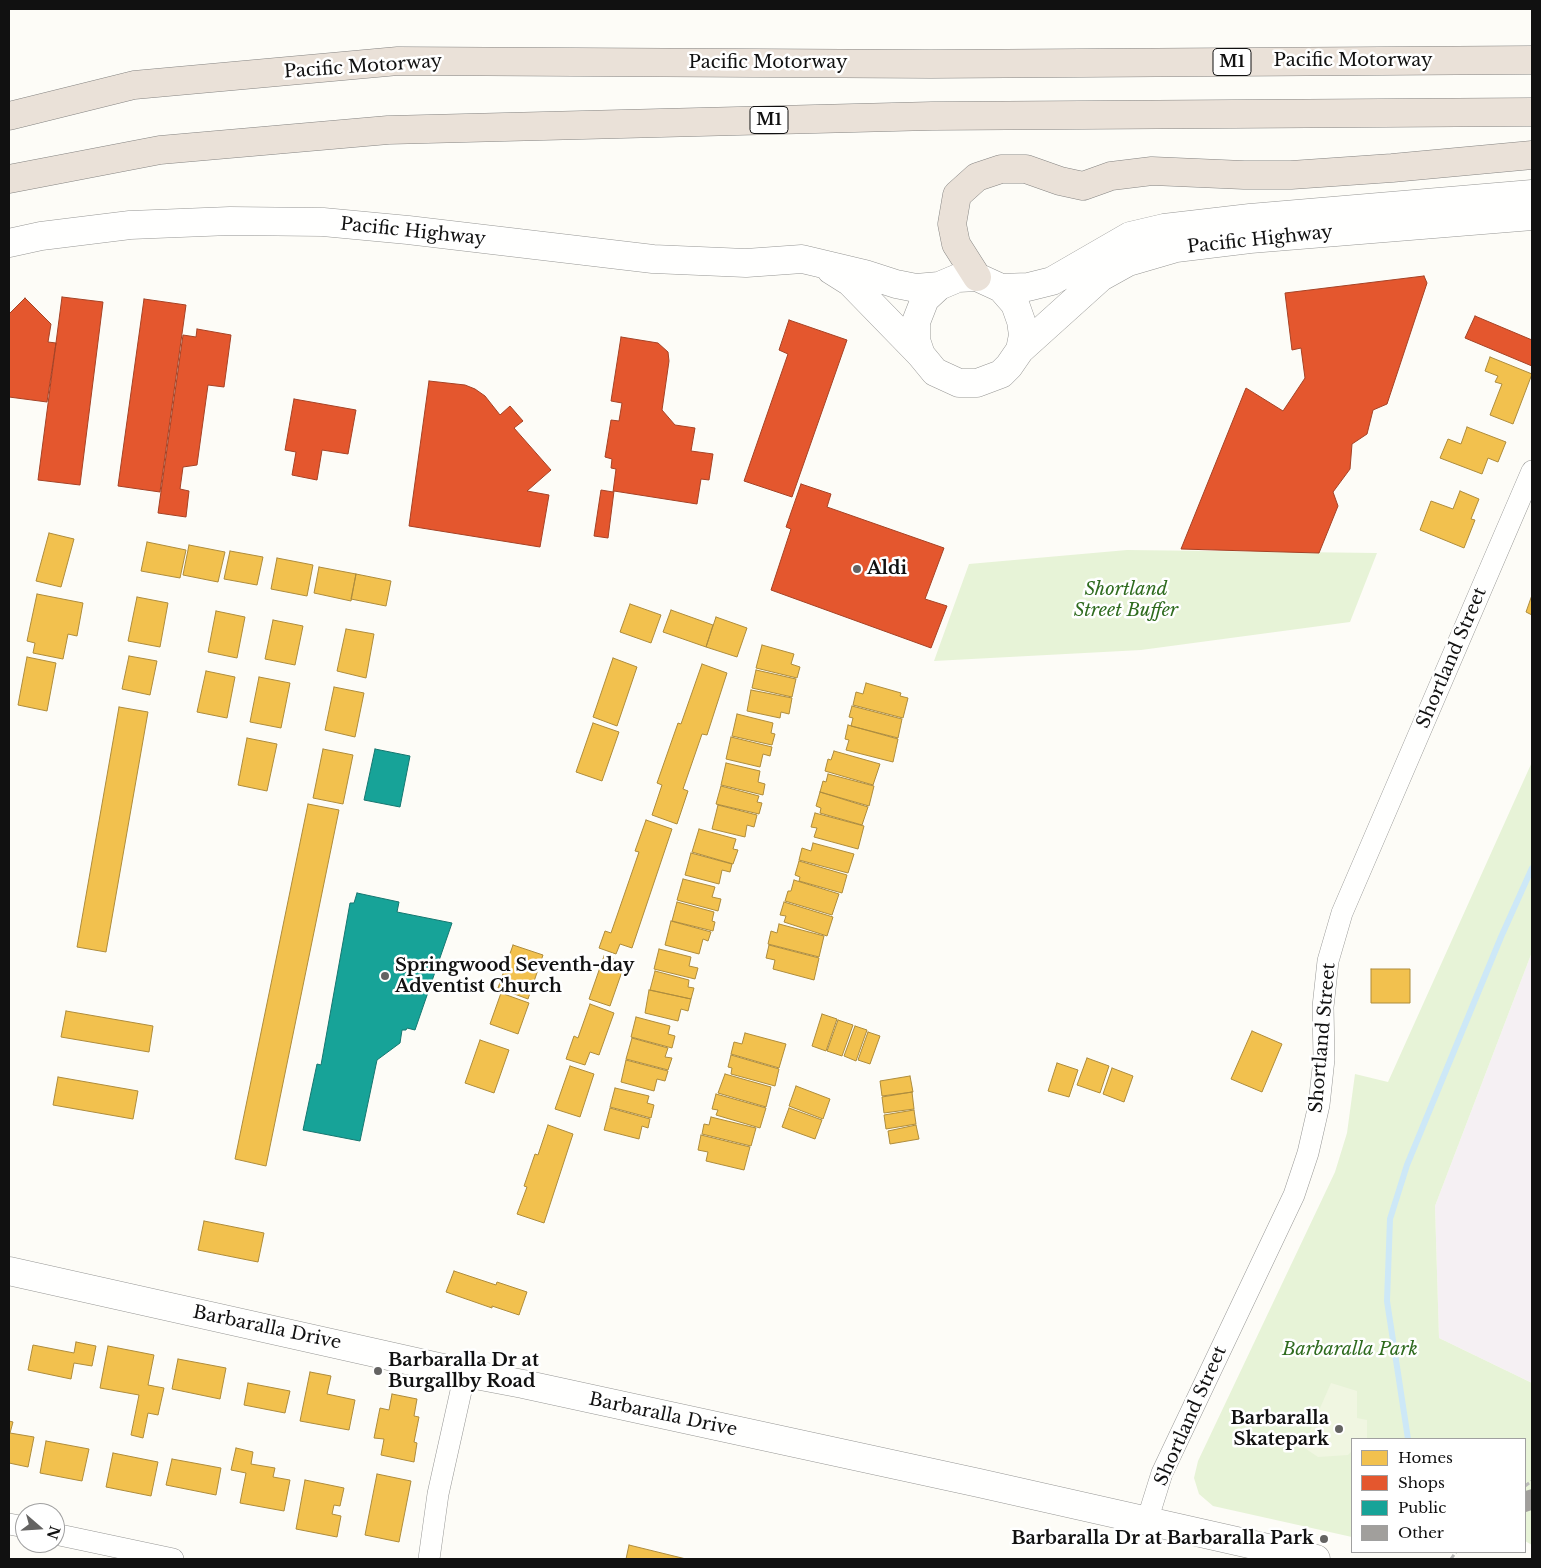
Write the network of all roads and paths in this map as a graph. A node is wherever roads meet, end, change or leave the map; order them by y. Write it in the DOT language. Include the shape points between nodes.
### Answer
graph roads {
  1 [pos="1532,60"];
  2 [pos="1532,112"];
  3 [pos="9,116"];
  4 [pos="1532,155"];
  5 [pos="9,179"];
  6 [pos="1532,194"];
  7 [pos="1532,216"];
  8 [pos="9,243"];
  9 [pos="817,262"];
  10 [pos="989,282"];
  11 [pos="939,286"];
  12 [pos="1020,350"];
  13 [pos="921,355"];
  14 [pos="1532,471"];
  15 [pos="9,1271"];
  16 [pos="465,1373"];
  17 [pos="1147,1521"];
  18 [pos="65,1536"];
  19 [pos="1263,1554"];
  20 [pos="173,1559"];
  21 [pos="429,1559"];
  22 [pos="1316,1559"];
  1 -- 3 [label="highway, Pacific Motorway / M1" via="941,64 398,61 134,85"];
  2 -- 5 [label="highway, M1" via="932,116 388,130 160,150"];
  4 -- 10 [label="highway" via="1291,175 1152,171 1111,176 1083,186 1026,169 1002,169 977,177 957,195 952,224 956,244"];
  6 -- 10 [label="street, Pacific Highway" via="1164,228 1130,236 1052,281 1028,287"];
  7 -- 12 [label="street, Pacific Highway" via="1176,248 1128,262 1101,277"];
  8 -- 9 [label="street, Pacific Highway" via="130,225 323,222 653,259 746,263 802,259"];
  9 -- 11 [label="street, Pacific Highway" via="916,288"];
  9 -- 13 [label="street, Pacific Highway" via="850,282"];
  10 -- 11 [label="street" via="958,278"];
  10 -- 12 [label="street" via="1015,304 1023,335"];
  11 -- 13 [label="street" via="925,299 916,322 916,340"];
  12 -- 13 [label="street" via="1001,374 977,383 959,383 935,372"];
  14 -- 17 [label="street, Shortland Street" via="1342,913 1328,961 1323,1007 1323,1068 1308,1153 1294,1195 1162,1474"];
  15 -- 16 [label="street, Barbaralla Drive"];
  16 -- 17 [label="street, Barbaralla Drive"];
  16 -- 21 [label="street" via="438,1494"];
  17 -- 19 [label="street, Barbaralla Drive"];
  18 -- 20 [label="street"];
  19 -- 22 [label="street, Barbaralla Drive"];
}
